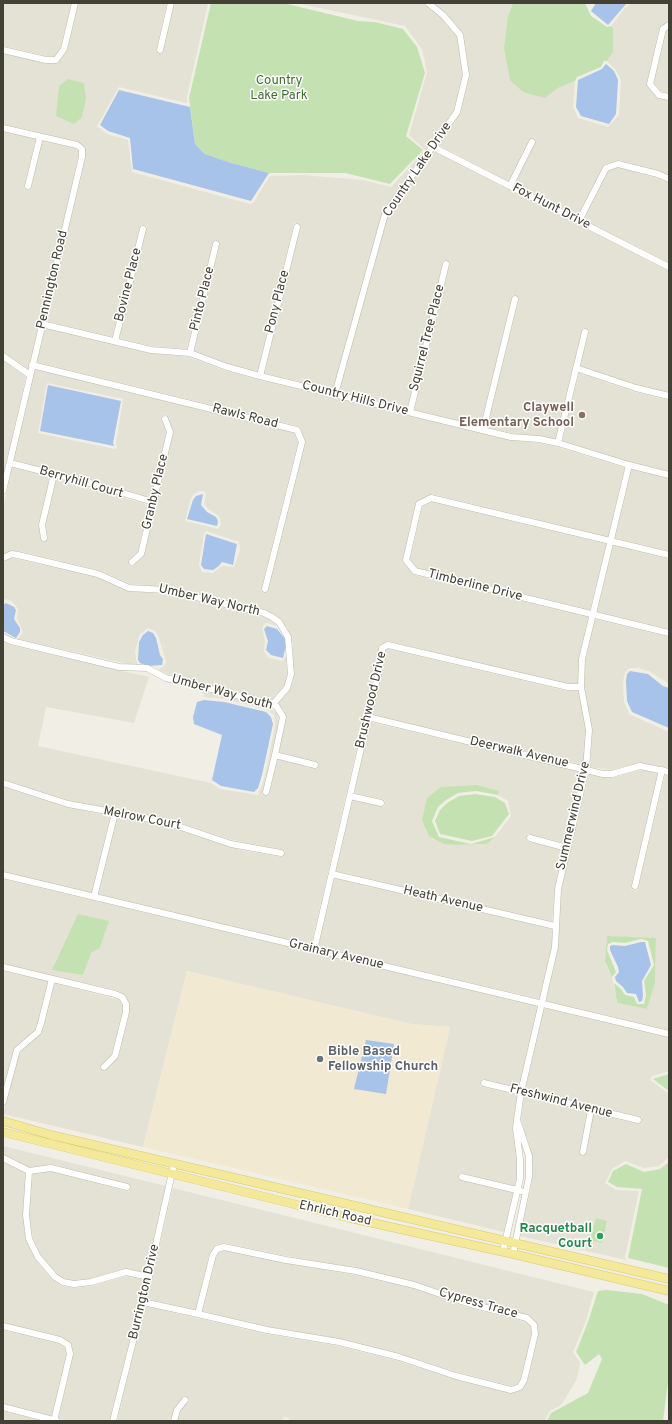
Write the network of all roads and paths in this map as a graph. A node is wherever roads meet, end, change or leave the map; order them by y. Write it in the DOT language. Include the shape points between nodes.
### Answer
graph roads {
  1 [pos="75,3"];
  2 [pos="171,3"];
  3 [pos="428,3"];
  4 [pos="669,25"];
  5 [pos="3,50"];
  6 [pos="160,50"];
  7 [pos="669,97"];
  8 [pos="3,128"];
  9 [pos="40,136"];
  10 [pos="532,142"];
  11 [pos="433,147"];
  12 [pos="669,179"];
  13 [pos="28,186"];
  14 [pos="510,186"];
  15 [pos="579,221"];
  16 [pos="297,227"];
  17 [pos="143,229"];
  18 [pos="216,244"];
  19 [pos="446,264"];
  20 [pos="669,267"];
  21 [pos="515,299"];
  22 [pos="42,324"];
  23 [pos="585,332"];
  24 [pos="115,341"];
  25 [pos="190,353"];
  26 [pos="3,356"];
  27 [pos="32,365"];
  28 [pos="576,368"];
  29 [pos="30,375"];
  30 [pos="260,376"];
  31 [pos="335,394"];
  32 [pos="669,396"];
  33 [pos="410,412"];
  34 [pos="165,419"];
  35 [pos="484,430"];
  36 [pos="558,443"];
  37 [pos="10,463"];
  38 [pos="629,465"];
  39 [pos="54,474"];
  40 [pos="669,474"];
  41 [pos="3,490"];
  42 [pos="153,502"];
  43 [pos="44,538"];
  44 [pos="610,541"];
  45 [pos="669,555"];
  46 [pos="3,558"];
  47 [pos="132,562"];
  48 [pos="265,589"];
  49 [pos="593,614"];
  50 [pos="669,633"];
  51 [pos="3,637"];
  52 [pos="581,686"];
  53 [pos="273,704"];
  54 [pos="368,718"];
  55 [pos="275,755"];
  56 [pos="315,765"];
  57 [pos="586,769"];
  58 [pos="666,771"];
  59 [pos="3,783"];
  60 [pos="266,792"];
  61 [pos="350,796"];
  62 [pos="381,803"];
  63 [pos="115,813"];
  64 [pos="530,838"];
  65 [pos="567,848"];
  66 [pos="281,853"];
  67 [pos="332,874"];
  68 [pos="3,875"];
  69 [pos="635,886"];
  70 [pos="94,897"];
  71 [pos="555,926"];
  72 [pos="314,950"];
  73 [pos="3,967"];
  74 [pos="52,979"];
  75 [pos="542,1004"];
  76 [pos="669,1034"];
  77 [pos="104,1067"];
  78 [pos="484,1083"];
  79 [pos="521,1092"];
  80 [pos="3,1102"];
  81 [pos="591,1110"];
  82 [pos="517,1120"];
  83 [pos="638,1120"];
  84 [pos="3,1121"];
  85 [pos="3,1132"];
  86 [pos="583,1152"];
  87 [pos="3,1158"];
  88 [pos="174,1164"];
  89 [pos="29,1171"];
  90 [pos="172,1174"];
  91 [pos="462,1177"];
  92 [pos="127,1187"];
  93 [pos="517,1190"];
  94 [pos="527,1192"];
  95 [pos="506,1240"];
  96 [pos="516,1242"];
  97 [pos="503,1251"];
  98 [pos="513,1254"];
  99 [pos="149,1277"];
  100 [pos="669,1279"];
  101 [pos="669,1291"];
  102 [pos="143,1302"];
  103 [pos="198,1314"];
  104 [pos="3,1326"];
  105 [pos="185,1400"];
  106 [pos="3,1407"];
  107 [pos="55,1421"];
  108 [pos="114,1421"];
  109 [pos="174,1421"];
  1 -- 5 [label="street" via="64,49 56,60"];
  2 -- 6 [label="street"];
  3 -- 11 [label="street, Country Lake Drive" via="460,35 466,76 457,112"];
  4 -- 7 [label="street" via="663,29 650,84 659,95"];
  8 -- 9 [label="street, Pennington Road"];
  9 -- 13 [label="street"];
  9 -- 22 [label="street, Pennington Road" via="77,145 82,149"];
  10 -- 14 [label="street"];
  11 -- 14 [label="street, Fox Hunt Drive"];
  11 -- 31 [label="street, Country Lake Drive" via="385,214"];
  12 -- 15 [label="street" via="618,164 606,168"];
  14 -- 15 [label="street, Fox Hunt Drive"];
  15 -- 20 [label="street, Fox Hunt Drive"];
  16 -- 30 [label="street, Pony Place"];
  17 -- 24 [label="street, Bovine Place"];
  18 -- 25 [label="street, Pinto Place"];
  19 -- 33 [label="street, Squirrel Tree Place"];
  21 -- 35 [label="street"];
  22 -- 24 [label="street, Country Hills Drive"];
  22 -- 27 [label="street, Pennington Road"];
  23 -- 28 [label="street"];
  24 -- 25 [label="street, Country Hills Drive" via="151,350"];
  25 -- 30 [label="street, Country Hills Drive"];
  26 -- 29 [label="street"];
  27 -- 29 [label="street, Pennington Road"];
  27 -- 48 [label="street, Rawls Road" via="297,430 302,442"];
  28 -- 32 [label="street"];
  28 -- 36 [label="street"];
  29 -- 37 [label="street, Pennington Road"];
  30 -- 31 [label="street, Country Hills Drive"];
  31 -- 33 [label="street, Country Hills Drive"];
  33 -- 35 [label="street, Country Hills Drive"];
  34 -- 42 [label="street, Granby Place" via="170,432"];
  35 -- 36 [label="street, Country Hills Drive" via="511,437"];
  36 -- 38 [label="street, Country Hills Drive"];
  37 -- 39 [label="street, Berryhill Court"];
  37 -- 41 [label="street, Pennington Road"];
  38 -- 40 [label="street, Country Hills Drive"];
  38 -- 44 [label="street, Summerwind Drive"];
  39 -- 42 [label="street, Berryhill Court"];
  39 -- 43 [label="street" via="42,525"];
  42 -- 47 [label="street, Granby Place" via="141,554"];
  44 -- 45 [label="street, Timberline Drive"];
  44 -- 49 [label="street, Summerwind Drive"];
  44 -- 49 [label="street, Timberline Drive" via="431,498 419,504 406,560 415,572"];
  46 -- 53 [label="street, Umber Way North" via="12,554 18,555 98,574 129,588 166,590 272,617 279,622 288,637 291,674 287,688"];
  49 -- 50 [label="street, Timberline Drive"];
  49 -- 52 [label="street, Summerwind Drive" via="582,659"];
  51 -- 53 [label="street, Umber Way South" via="119,667 147,668 166,678"];
  52 -- 54 [label="street, Brushwood Drive" via="568,688 388,645 382,648"];
  52 -- 57 [label="street, Summerwind Drive" via="589,730"];
  53 -- 55 [label="street, Umber Way South" via="283,717"];
  54 -- 57 [label="street, Deerwalk Avenue"];
  54 -- 61 [label="street, Brushwood Drive"];
  55 -- 56 [label="street"];
  55 -- 60 [label="street, Umber Way South"];
  57 -- 58 [label="street, Deerwalk Avenue" via="612,774 640,766"];
  57 -- 65 [label="street, Summerwind Drive"];
  58 -- 69 [label="street"];
  59 -- 63 [label="street, Melrow Court" via="68,804"];
  61 -- 62 [label="street"];
  61 -- 67 [label="street, Brushwood Drive"];
  63 -- 66 [label="street, Melrow Court" via="163,821 231,844"];
  63 -- 70 [label="street"];
  64 -- 65 [label="street"];
  65 -- 71 [label="street, Summerwind Drive" via="558,889"];
  67 -- 71 [label="street, Heath Avenue"];
  67 -- 72 [label="street, Brushwood Drive"];
  68 -- 70 [label="street, Grainary Avenue"];
  70 -- 72 [label="street, Grainary Avenue"];
  71 -- 75 [label="street, Summerwind Drive" via="555,947"];
  72 -- 75 [label="street, Grainary Avenue"];
  73 -- 74 [label="street"];
  74 -- 77 [label="street" via="122,997 126,1004 126,1012 115,1056"];
  74 -- 80 [label="street" via="38,1032 17,1050"];
  75 -- 76 [label="street, Grainary Avenue"];
  75 -- 79 [label="street, Summerwind Drive"];
  78 -- 79 [label="street, Freshwind Avenue"];
  79 -- 81 [label="street, Freshwind Avenue"];
  79 -- 82 [label="street, Summerwind Drive"];
  81 -- 83 [label="street, Freshwind Avenue"];
  81 -- 86 [label="street"];
  82 -- 93 [label="street, Summerwind Drive" via="521,1169"];
  82 -- 94 [label="street, Summerwind Drive" via="529,1156"];
  84 -- 88 [label="main road, Ehrlich Road"];
  85 -- 90 [label="main road, Ehrlich Road"];
  87 -- 89 [label="street"];
  88 -- 90 [label="street, Burrington Drive"];
  88 -- 95 [label="main road, Ehrlich Road"];
  89 -- 92 [label="street" via="51,1168"];
  89 -- 99 [label="street" via="26,1215 29,1239 38,1257 54,1277 74,1284 126,1272"];
  90 -- 97 [label="main road, Ehrlich Road" via="352,1219"];
  90 -- 99 [label="street, Burrington Drive"];
  91 -- 93 [label="street"];
  93 -- 94 [label="street"];
  93 -- 95 [label="street, Summerwind Drive"];
  94 -- 96 [label="street, Summerwind Drive"];
  95 -- 96 [label="main road, Ehrlich Road"];
  95 -- 97 [label="street, Summerwind Drive"];
  96 -- 98 [label="street, Summerwind Drive"];
  96 -- 100 [label="main road, Ehrlich Road"];
  97 -- 98 [label="main road, Ehrlich Road"];
  98 -- 101 [label="main road, Ehrlich Road"];
  99 -- 102 [label="street, Burrington Drive"];
  102 -- 103 [label="street, Cypress Trace"];
  102 -- 108 [label="street, Burrington Drive"];
  103 -- 103 [label="street, Cypress Trace" via="267,1330 339,1342 511,1390 520,1387 524,1380 535,1334 534,1325 527,1318 470,1304 414,1285 356,1271 286,1260 224,1246 212,1255"];
  104 -- 107 [label="street" via="60,1340 68,1345 70,1354"];
  105 -- 109 [label="street" via="177,1410"];
  106 -- 107 [label="street"];
}
